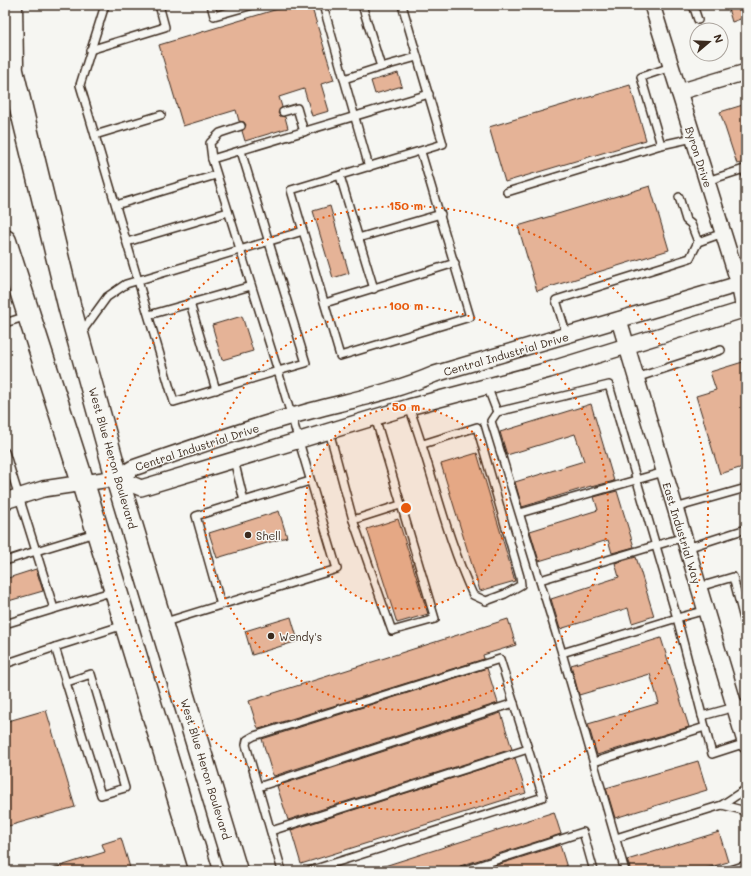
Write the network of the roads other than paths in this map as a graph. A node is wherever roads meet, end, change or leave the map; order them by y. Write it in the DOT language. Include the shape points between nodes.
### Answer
graph roads {
  1 [pos="11,5"];
  2 [pos="105,5"];
  3 [pos="159,5"];
  4 [pos="211,5"];
  5 [pos="253,5"];
  6 [pos="323,5"];
  7 [pos="362,5"];
  8 [pos="402,5"];
  9 [pos="652,5"];
  10 [pos="693,5"];
  11 [pos="698,20"];
  12 [pos="5,41"];
  13 [pos="90,50"];
  14 [pos="417,57"];
  15 [pos="12,65"];
  16 [pos="380,67"];
  17 [pos="671,67"];
  18 [pos="746,72"];
  19 [pos="344,79"];
  20 [pos="679,92"];
  21 [pos="429,94"];
  22 [pos="283,112"];
  23 [pos="161,115"];
  24 [pos="356,117"];
  25 [pos="241,126"];
  26 [pos="304,132"];
  27 [pos="95,135"];
  28 [pos="693,138"];
  29 [pos="661,145"];
  30 [pos="241,151"];
  31 [pos="421,152"];
  32 [pos="212,159"];
  33 [pos="369,167"];
  34 [pos="216,175"];
  35 [pos="746,175"];
  36 [pos="340,176"];
  37 [pos="707,181"];
  38 [pos="507,192"];
  39 [pos="679,197"];
  40 [pos="116,205"];
  41 [pos="228,212"];
  42 [pos="441,214"];
  43 [pos="303,232"];
  44 [pos="723,233"];
  45 [pos="358,238"];
  46 [pos="5,241"];
  47 [pos="127,242"];
  48 [pos="268,242"];
  49 [pos="698,242"];
  50 [pos="239,250"];
  51 [pos="455,263"];
  52 [pos="10,274"];
  53 [pos="139,280"];
  54 [pos="743,283"];
  55 [pos="250,286"];
  56 [pos="374,289"];
  57 [pos="190,303"];
  58 [pos="325,303"];
  59 [pos="745,309"];
  60 [pos="29,315"];
  61 [pos="149,315"];
  62 [pos="619,320"];
  63 [pos="5,323"];
  64 [pos="567,336"];
  65 [pos="78,338"];
  66 [pos="627,346"];
  67 [pos="721,350"];
  68 [pos="278,371"];
  69 [pos="636,378"];
  70 [pos="487,386"];
  71 [pos="216,390"];
  72 [pos="409,407"];
  73 [pos="497,412"];
  74 [pos="292,416"];
  75 [pos="374,417"];
  76 [pos="330,431"];
  77 [pos="299,440"];
  78 [pos="423,444"];
  79 [pos="5,452"];
  80 [pos="234,460"];
  81 [pos="664,472"];
  82 [pos="117,478"];
  83 [pos="636,480"];
  84 [pos="310,481"];
  85 [pos="83,483"];
  86 [pos="746,488"];
  87 [pos="12,498"];
  88 [pos="244,501"];
  89 [pos="400,505"];
  90 [pos="675,508"];
  91 [pos="520,514"];
  92 [pos="353,520"];
  93 [pos="746,530"];
  94 [pos="97,532"];
  95 [pos="686,543"];
  96 [pos="656,546"];
  97 [pos="36,551"];
  98 [pos="5,560"];
  99 [pos="540,580"];
  100 [pos="698,587"];
  101 [pos="116,591"];
  102 [pos="221,605"];
  103 [pos="54,609"];
  104 [pos="706,610"];
  105 [pos="677,618"];
  106 [pos="162,623"];
  107 [pos="5,624"];
  108 [pos="126,625"];
  109 [pos="746,627"];
  110 [pos="56,647"];
  111 [pos="562,653"];
  112 [pos="5,664"];
  113 [pos="67,682"];
  114 [pos="514,704"];
  115 [pos="740,706"];
  116 [pos="702,716"];
  117 [pos="705,727"];
  118 [pos="746,744"];
  119 [pos="528,749"];
  120 [pos="594,762"];
  121 [pos="258,787"];
  122 [pos="746,789"];
  123 [pos="722,805"];
  124 [pos="746,811"];
  125 [pos="271,831"];
  126 [pos="616,838"];
  127 [pos="746,865"];
  128 [pos="201,871"];
  129 [pos="236,871"];
  130 [pos="282,871"];
  131 [pos="309,871"];
  132 [pos="462,871"];
  133 [pos="594,871"];
  134 [pos="625,871"];
  135 [pos="728,871"];
  1 -- 15 [label="main road"];
  2 -- 13 [label="lane"];
  3 -- 13 [label="lane" via="165,27"];
  4 -- 5 [label="lane" via="214,16"];
  6 -- 19 [label="lane"];
  7 -- 16 [label="lane"];
  8 -- 14 [label="lane"];
  9 -- 17 [label="street, Byron Drive"];
  10 -- 11 [label="lane"];
  12 -- 15 [label="main road, West Blue Heron Boulevard"];
  13 -- 27 [label="lane" via="80,85"];
  14 -- 16 [label="lane"];
  14 -- 21 [label="lane"];
  15 -- 65 [label="main road, West Blue Heron Boulevard" via="61,277"];
  16 -- 19 [label="lane"];
  17 -- 20 [label="street, Byron Drive"];
  17 -- 29 [label="lane" via="641,77"];
  18 -- 20 [label="street"];
  19 -- 24 [label="lane"];
  20 -- 28 [label="street, Byron Drive"];
  21 -- 24 [label="lane"];
  21 -- 31 [label="lane" via="443,144"];
  22 -- 26 [label="lane" via="297,108"];
  23 -- 27 [label="lane"];
  24 -- 26 [label="lane"];
  24 -- 33 [label="lane"];
  25 -- 32 [label="lane" via="220,133 210,143"];
  26 -- 30 [label="lane"];
  27 -- 40 [label="lane"];
  28 -- 29 [label="lane"];
  28 -- 37 [label="street, Byron Drive"];
  29 -- 38 [label="lane"];
  30 -- 32 [label="lane"];
  30 -- 48 [label="lane"];
  31 -- 33 [label="lane"];
  31 -- 42 [label="lane"];
  32 -- 34 [label="lane"];
  33 -- 36 [label="lane"];
  34 -- 40 [label="lane"];
  34 -- 41 [label="lane"];
  35 -- 37 [label="lane" via="744,169"];
  36 -- 43 [label="lane" via="291,190"];
  36 -- 45 [label="lane"];
  37 -- 44 [label="street, Byron Drive"];
  39 -- 49 [label="lane" via="686,220 692,224"];
  40 -- 47 [label="lane"];
  41 -- 47 [label="lane"];
  41 -- 50 [label="lane"];
  42 -- 45 [label="lane"];
  42 -- 51 [label="lane"];
  43 -- 48 [label="lane"];
  43 -- 58 [label="lane"];
  44 -- 49 [label="lane"];
  44 -- 54 [label="street, Byron Drive"];
  45 -- 56 [label="lane"];
  46 -- 52 [label="main road"];
  47 -- 53 [label="lane"];
  48 -- 50 [label="lane"];
  48 -- 68 [label="lane" via="306,363"];
  49 -- 64 [label="lane" via="690,258 556,300"];
  50 -- 53 [label="lane"];
  50 -- 55 [label="lane"];
  51 -- 56 [label="lane"];
  51 -- 58 [label="lane" via="470,317 340,356"];
  52 -- 60 [label="main road"];
  53 -- 61 [label="lane"];
  53 -- 65 [label="lane" via="126,284 106,297"];
  54 -- 59 [label="street, Byron Drive"];
  54 -- 62 [label="street, Central Industrial Drive"];
  55 -- 57 [label="lane"];
  55 -- 68 [label="lane"];
  56 -- 58 [label="lane"];
  57 -- 61 [label="lane"];
  57 -- 71 [label="lane"];
  59 -- 66 [label="street, Central Industrial Drive"];
  60 -- 63 [label="lane"];
  60 -- 85 [label="main road"];
  61 -- 71 [label="lane" via="174,402"];
  62 -- 64 [label="street, Central Industrial Drive"];
  62 -- 66 [label="street, East Industrial Way"];
  64 -- 74 [label="street, Central Industrial Drive" via="435,374 410,385"];
  65 -- 82 [label="main road, West Blue Heron Boulevard"];
  66 -- 69 [label="street, East Industrial Way"];
  66 -- 70 [label="street, Central Industrial Drive"];
  67 -- 69 [label="lane"];
  68 -- 71 [label="lane"];
  68 -- 74 [label="lane"];
  69 -- 81 [label="street, East Industrial Way"];
  70 -- 72 [label="street, Central Industrial Drive"];
  70 -- 73 [label="lane"];
  72 -- 75 [label="street, Central Industrial Drive"];
  72 -- 78 [label="lane"];
  73 -- 83 [label="lane" via="609,385"];
  73 -- 91 [label="lane" via="491,421"];
  74 -- 77 [label="lane"];
  74 -- 82 [label="street, Central Industrial Drive" via="133,468"];
  75 -- 76 [label="street, Central Industrial Drive"];
  75 -- 89 [label="lane"];
  76 -- 77 [label="street, Central Industrial Drive"];
  76 -- 92 [label="lane"];
  77 -- 80 [label="street, Central Industrial Drive"];
  77 -- 84 [label="lane"];
  78 -- 78 [label="lane" via="477,427 521,585 486,601 473,595 460,567"];
  79 -- 87 [label="lane"];
  80 -- 82 [label="street, Central Industrial Drive" via="141,488"];
  80 -- 88 [label="lane"];
  81 -- 83 [label="lane"];
  81 -- 90 [label="street, East Industrial Way"];
  82 -- 85 [label="street"];
  82 -- 106 [label="main road, West Blue Heron Boulevard"];
  83 -- 91 [label="lane"];
  83 -- 96 [label="lane"];
  84 -- 88 [label="lane"];
  84 -- 102 [label="lane" via="337,569"];
  85 -- 87 [label="street" via="44,489"];
  85 -- 94 [label="main road"];
  86 -- 90 [label="lane"];
  87 -- 97 [label="lane"];
  88 -- 102 [label="lane" via="196,516"];
  89 -- 92 [label="lane"];
  89 -- 92 [label="lane" via="435,619 392,631"];
  90 -- 95 [label="street, East Industrial Way"];
  91 -- 99 [label="lane"];
  93 -- 95 [label="lane"];
  94 -- 97 [label="lane"];
  94 -- 101 [label="main road"];
  95 -- 96 [label="lane"];
  95 -- 100 [label="street, East Industrial Way"];
  96 -- 99 [label="lane"];
  96 -- 105 [label="lane"];
  97 -- 98 [label="lane"];
  97 -- 103 [label="lane"];
  99 -- 111 [label="lane"];
  100 -- 104 [label="street, East Industrial Way"];
  100 -- 109 [label="lane" via="732,577"];
  101 -- 103 [label="lane"];
  101 -- 108 [label="main road"];
  102 -- 106 [label="lane"];
  103 -- 107 [label="lane"];
  104 -- 105 [label="lane"];
  104 -- 115 [label="street, East Industrial Way"];
  105 -- 111 [label="lane"];
  105 -- 116 [label="lane"];
  106 -- 129 [label="main road, West Blue Heron Boulevard"];
  108 -- 110 [label="lane"];
  108 -- 128 [label="main road"];
  110 -- 112 [label="lane"];
  110 -- 113 [label="lane"];
  111 -- 120 [label="lane"];
  113 -- 113 [label="lane" via="101,795 125,788 91,674"];
  114 -- 119 [label="lane"];
  114 -- 121 [label="lane"];
  114 -- 121 [label="lane" via="500,659 254,736 246,745"];
  115 -- 116 [label="lane"];
  115 -- 118 [label="street, East Industrial Way"];
  116 -- 117 [label="lane"];
  117 -- 118 [label="lane" via="712,754"];
  117 -- 120 [label="lane"];
  119 -- 125 [label="lane"];
  119 -- 131 [label="lane" via="543,797"];
  120 -- 126 [label="lane"];
  121 -- 125 [label="lane"];
  122 -- 123 [label="lane"];
  123 -- 124 [label="lane"];
  123 -- 126 [label="lane"];
  125 -- 130 [label="lane"];
  126 -- 134 [label="lane"];
  127 -- 135 [label="lane"];
  132 -- 133 [label="lane" via="583,832"];
}
